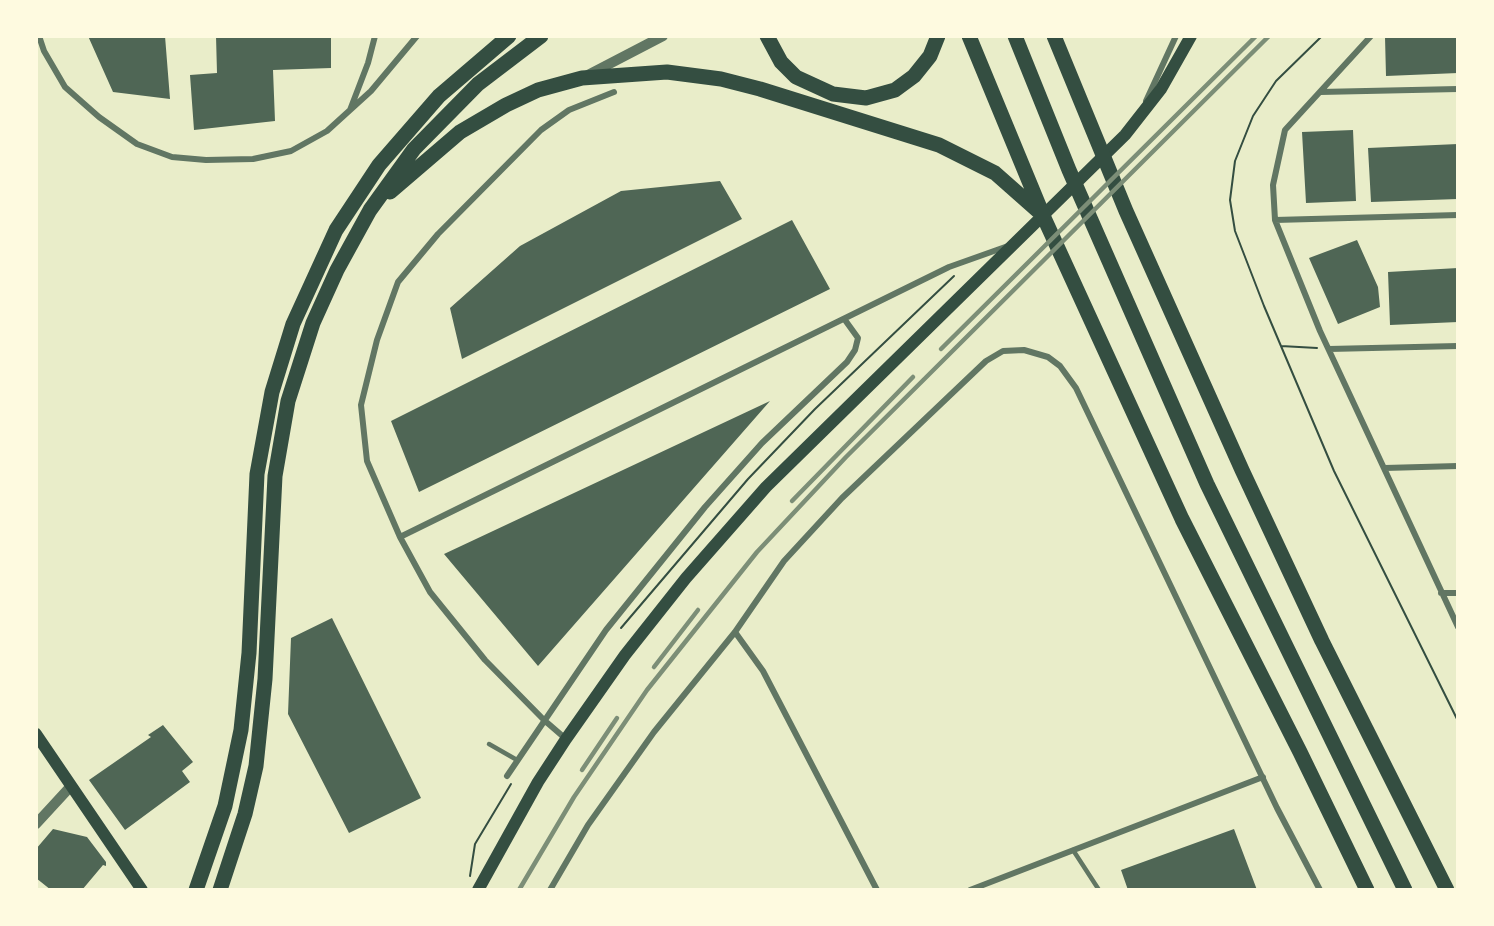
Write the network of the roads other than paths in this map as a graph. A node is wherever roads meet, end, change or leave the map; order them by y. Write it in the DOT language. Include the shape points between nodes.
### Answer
graph roads {
  1 [pos="39,36"];
  2 [pos="375,36"];
  3 [pos="417,36"];
  4 [pos="509,36"];
  5 [pos="541,36"];
  6 [pos="663,36"];
  7 [pos="767,36"];
  8 [pos="938,36"];
  9 [pos="969,36"];
  10 [pos="1015,36"];
  11 [pos="1054,36"];
  12 [pos="1176,36"];
  13 [pos="1191,36"];
  14 [pos="1371,36"];
  15 [pos="582,78"];
  16 [pos="1458,89"];
  17 [pos="614,92"];
  18 [pos="1320,92"];
  19 [pos="349,113"];
  20 [pos="1138,120"];
  21 [pos="370,210"];
  22 [pos="1458,214"];
  23 [pos="1045,219"];
  24 [pos="1275,220"];
  25 [pos="1017,242"];
  26 [pos="845,320"];
  27 [pos="1458,346"];
  28 [pos="1329,349"];
  29 [pos="1458,466"];
  30 [pos="1385,468"];
  31 [pos="400,537"];
  32 [pos="1441,593"];
  33 [pos="1458,593"];
  34 [pos="1458,627"];
  35 [pos="735,632"];
  36 [pos="544,720"];
  37 [pos="36,734"];
  38 [pos="566,739"];
  39 [pos="489,744"];
  40 [pos="517,760"];
  41 [pos="507,776"];
  42 [pos="1263,777"];
  43 [pos="71,786"];
  44 [pos="36,824"];
  45 [pos="1073,850"];
  46 [pos="197,888"];
  47 [pos="142,889"];
  48 [pos="220,890"];
  49 [pos="478,890"];
  50 [pos="550,890"];
  51 [pos="877,890"];
  52 [pos="970,890"];
  53 [pos="1099,890"];
  54 [pos="1320,890"];
  55 [pos="1367,890"];
  56 [pos="1405,890"];
  57 [pos="1447,890"];
  1 -- 19 [label="street" via="65,87 137,144 172,157 253,159 291,151"];
  2 -- 19 [label="street"];
  3 -- 19 [label="street"];
  4 -- 46 [label="highway" via="439,96 379,165 336,230 293,324 272,392 256,474 249,653 241,730 225,806"];
  5 -- 21 [label="highway" via="442,118"];
  6 -- 15 [label="street"];
  7 -- 8 [label="highway" via="781,62 804,81 832,94 866,98 895,90 914,76 930,56"];
  9 -- 23 [label="highway"];
  10 -- 56 [label="highway" via="1069,170 1207,484"];
  11 -- 57 [label="highway" via="1126,211 1322,641"];
  12 -- 20 [label="street"];
  13 -- 20 [label="main road"];
  14 -- 18 [label="street"];
  15 -- 21 [label="highway" via="538,90 474,123"];
  15 -- 23 [label="highway" via="668,72 760,89 960,153 995,172"];
  16 -- 18 [label="street"];
  17 -- 31 [label="street" via="569,110 541,130 438,234 398,282 377,340 361,405 367,461"];
  18 -- 24 [label="street" via="1285,130 1273,185"];
  20 -- 25 [label="main road"];
  21 -- 48 [label="highway" via="321,305 301,356 287,409 273,501 259,749 245,814"];
  22 -- 24 [label="street"];
  23 -- 55 [label="highway" via="1182,519"];
  24 -- 28 [label="street"];
  25 -- 26 [label="street" via="949,267"];
  25 -- 38 [label="main road" via="766,487 661,609"];
  26 -- 31 [label="street"];
  26 -- 36 [label="street" via="858,338 847,362 762,443 705,507 606,630"];
  27 -- 28 [label="street"];
  28 -- 30 [label="street"];
  29 -- 30 [label="street"];
  30 -- 32 [label="street"];
  31 -- 36 [label="street" via="430,592 485,660"];
  32 -- 33 [label="street"];
  32 -- 34 [label="street"];
  35 -- 42 [label="street" via="784,561 842,498 986,361 1003,351 1024,350 1048,357 1076,388"];
  35 -- 50 [label="street" via="654,732 588,825"];
  35 -- 51 [label="street" via="763,671"];
  36 -- 38 [label="street"];
  36 -- 40 [label="street"];
  37 -- 43 [label="main road"];
  38 -- 49 [label="main road"];
  39 -- 40 [label="lane"];
  40 -- 41 [label="street"];
  42 -- 45 [label="street"];
  42 -- 54 [label="street"];
  43 -- 44 [label="street"];
  43 -- 47 [label="main road"];
  45 -- 52 [label="street"];
  45 -- 53 [label="lane"];
}
